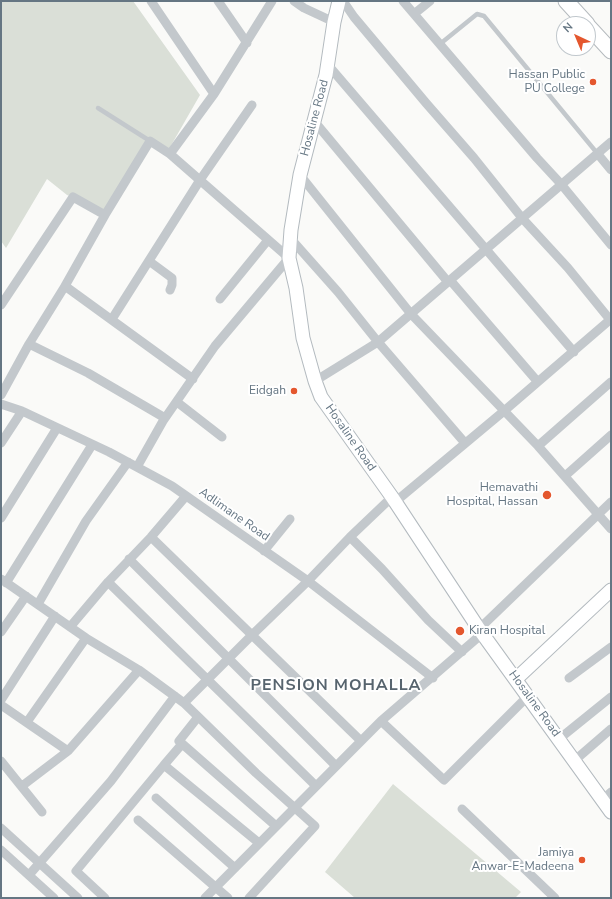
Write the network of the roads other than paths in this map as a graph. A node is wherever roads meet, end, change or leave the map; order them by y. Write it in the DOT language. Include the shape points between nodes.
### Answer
graph roads {
  1 [pos="151,1"];
  2 [pos="218,1"];
  3 [pos="272,1"];
  4 [pos="294,1"];
  5 [pos="339,1"];
  6 [pos="343,1"];
  7 [pos="403,1"];
  8 [pos="430,1"];
  9 [pos="566,1"];
  10 [pos="414,14"];
  11 [pos="579,16"];
  12 [pos="334,22"];
  13 [pos="596,35"];
  14 [pos="246,43"];
  15 [pos="440,44"];
  16 [pos="611,51"];
  17 [pos="328,65"];
  18 [pos="214,94"];
  19 [pos="252,105"];
  20 [pos="98,108"];
  21 [pos="314,121"];
  22 [pos="150,141"];
  23 [pos="611,142"];
  24 [pos="170,154"];
  25 [pos="597,154"];
  26 [pos="611,170"];
  27 [pos="300,175"];
  28 [pos="200,180"];
  29 [pos="561,184"];
  30 [pos="105,215"];
  31 [pos="522,218"];
  32 [pos="291,239"];
  33 [pos="268,240"];
  34 [pos="611,245"];
  35 [pos="485,250"];
  36 [pos="289,258"];
  37 [pos="149,261"];
  38 [pos="449,281"];
  39 [pos="65,286"];
  40 [pos="170,290"];
  41 [pos="220,299"];
  42 [pos="1,305"];
  43 [pos="411,314"];
  44 [pos="112,319"];
  45 [pos="611,320"];
  46 [pos="378,342"];
  47 [pos="29,344"];
  48 [pos="574,352"];
  49 [pos="193,378"];
  50 [pos="315,381"];
  51 [pos="537,382"];
  52 [pos="611,382"];
  53 [pos="1,395"];
  54 [pos="177,402"];
  55 [pos="1,404"];
  56 [pos="22,411"];
  57 [pos="504,411"];
  58 [pos="165,418"];
  59 [pos="57,428"];
  60 [pos="611,434"];
  61 [pos="222,437"];
  62 [pos="1,443"];
  63 [pos="465,443"];
  64 [pos="92,445"];
  65 [pos="538,446"];
  66 [pos="128,462"];
  67 [pos="137,467"];
  68 [pos="565,476"];
  69 [pos="186,496"];
  70 [pos="393,499"];
  71 [pos="611,502"];
  72 [pos="598,513"];
  73 [pos="1,518"];
  74 [pos="290,519"];
  75 [pos="611,529"];
  76 [pos="151,537"];
  77 [pos="350,537"];
  78 [pos="264,551"];
  79 [pos="129,559"];
  80 [pos="4,581"];
  81 [pos="108,582"];
  82 [pos="308,582"];
  83 [pos="611,590"];
  84 [pos="26,596"];
  85 [pos="38,604"];
  86 [pos="55,616"];
  87 [pos="70,627"];
  88 [pos="481,631"];
  89 [pos="1,632"];
  90 [pos="252,635"];
  91 [pos="86,638"];
  92 [pos="611,647"];
  93 [pos="462,652"];
  94 [pos="229,658"];
  95 [pos="139,670"];
  96 [pos="433,678"];
  97 [pos="569,678"];
  98 [pos="516,679"];
  99 [pos="208,680"];
  100 [pos="175,696"];
  101 [pos="528,696"];
  102 [pos="611,696"];
  103 [pos="1,700"];
  104 [pos="184,703"];
  105 [pos="1,705"];
  106 [pos="198,717"];
  107 [pos="381,721"];
  108 [pos="27,722"];
  109 [pos="611,729"];
  110 [pos="559,738"];
  111 [pos="361,741"];
  112 [pos="182,744"];
  113 [pos="68,751"];
  114 [pos="1,761"];
  115 [pos="574,761"];
  116 [pos="164,765"];
  117 [pos="336,766"];
  118 [pos="22,786"];
  119 [pos="316,786"];
  120 [pos="607,796"];
  121 [pos="156,798"];
  122 [pos="294,808"];
  123 [pos="462,809"];
  124 [pos="42,812"];
  125 [pos="611,812"];
  126 [pos="138,820"];
  127 [pos="276,826"];
  128 [pos="1,828"];
  129 [pos="259,843"];
  130 [pos="1,850"];
  131 [pos="40,864"];
  132 [pos="235,868"];
  133 [pos="29,875"];
  134 [pos="216,887"];
  135 [pos="54,898"];
  136 [pos="78,898"];
  137 [pos="105,898"];
  138 [pos="205,898"];
  139 [pos="228,898"];
  140 [pos="249,898"];
  141 [pos="555,898"];
  1 -- 18 [label="street"];
  2 -- 14 [label="street"];
  3 -- 14 [label="street"];
  4 -- 12 [label="street"];
  5 -- 12 [label="street, Hosaline Road"];
  6 -- 31 [label="street"];
  7 -- 10 [label="street"];
  8 -- 10 [label="street"];
  9 -- 11 [label="main road"];
  10 -- 15 [label="street"];
  12 -- 17 [label="street, Hosaline Road"];
  13 -- 16 [label="main road"];
  14 -- 18 [label="street"];
  15 -- 25 [label="lane" via="477,14 484,16"];
  15 -- 29 [label="street"];
  17 -- 21 [label="street, Hosaline Road"];
  17 -- 35 [label="street"];
  18 -- 24 [label="street"];
  19 -- 28 [label="street"];
  20 -- 22 [label="lane"];
  21 -- 27 [label="street, Hosaline Road"];
  21 -- 38 [label="street"];
  22 -- 24 [label="street"];
  22 -- 30 [label="street"];
  23 -- 25 [label="street"];
  24 -- 28 [label="street"];
  25 -- 26 [label="street"];
  25 -- 29 [label="street"];
  27 -- 32 [label="street, Hosaline Road"];
  27 -- 43 [label="street"];
  28 -- 33 [label="street"];
  28 -- 37 [label="street"];
  29 -- 31 [label="street"];
  29 -- 34 [label="street"];
  30 -- 39 [label="street"];
  30 -- 42 [label="street" via="73,196"];
  31 -- 35 [label="street"];
  31 -- 45 [label="street"];
  32 -- 36 [label="street, Hosaline Road"];
  32 -- 46 [label="street"];
  33 -- 36 [label="street"];
  33 -- 41 [label="street"];
  35 -- 38 [label="street"];
  35 -- 48 [label="street"];
  36 -- 49 [label="street" via="215,346"];
  36 -- 50 [label="street, Hosaline Road" via="303,338"];
  37 -- 40 [label="street" via="171,277"];
  37 -- 44 [label="street"];
  38 -- 43 [label="street"];
  38 -- 51 [label="street"];
  39 -- 44 [label="street"];
  39 -- 47 [label="street"];
  43 -- 46 [label="street"];
  43 -- 57 [label="street"];
  44 -- 49 [label="street"];
  45 -- 48 [label="street"];
  46 -- 50 [label="street"];
  46 -- 63 [label="street"];
  47 -- 53 [label="street"];
  47 -- 58 [label="street" via="88,373"];
  48 -- 51 [label="street"];
  49 -- 54 [label="street"];
  50 -- 70 [label="street, Hosaline Road" via="321,397"];
  51 -- 57 [label="street"];
  52 -- 65 [label="street"];
  54 -- 58 [label="street"];
  54 -- 61 [label="street"];
  55 -- 56 [label="street, Adlimane Road"];
  56 -- 59 [label="street, Adlimane Road"];
  56 -- 62 [label="street"];
  57 -- 63 [label="street"];
  57 -- 65 [label="street"];
  58 -- 67 [label="street"];
  59 -- 64 [label="street, Adlimane Road"];
  59 -- 73 [label="street"];
  60 -- 68 [label="street"];
  63 -- 70 [label="street"];
  64 -- 66 [label="street, Adlimane Road"];
  64 -- 80 [label="street"];
  65 -- 68 [label="street"];
  66 -- 67 [label="street, Adlimane Road"];
  66 -- 85 [label="street" via="86,521"];
  67 -- 69 [label="street, Adlimane Road"];
  68 -- 72 [label="street"];
  69 -- 76 [label="street"];
  69 -- 78 [label="street, Adlimane Road"];
  70 -- 77 [label="street"];
  70 -- 88 [label="street, Hosaline Road"];
  71 -- 72 [label="street"];
  72 -- 75 [label="street"];
  72 -- 88 [label="street"];
  74 -- 78 [label="street"];
  76 -- 79 [label="street"];
  76 -- 90 [label="street"];
  77 -- 82 [label="street"];
  77 -- 93 [label="street" via="428,620"];
  78 -- 82 [label="street, Adlimane Road"];
  79 -- 81 [label="street"];
  79 -- 94 [label="street"];
  80 -- 84 [label="street"];
  81 -- 87 [label="street"];
  81 -- 99 [label="street"];
  82 -- 90 [label="street"];
  82 -- 96 [label="street, Adlimane Road"];
  83 -- 98 [label="street"];
  84 -- 85 [label="street"];
  84 -- 89 [label="street"];
  85 -- 86 [label="street"];
  86 -- 87 [label="street"];
  86 -- 103 [label="street"];
  87 -- 91 [label="street"];
  88 -- 93 [label="street"];
  88 -- 98 [label="street, Hosaline Road"];
  90 -- 94 [label="street"];
  90 -- 111 [label="street"];
  91 -- 95 [label="street"];
  91 -- 108 [label="street"];
  92 -- 97 [label="street"];
  93 -- 96 [label="street"];
  94 -- 99 [label="street"];
  94 -- 117 [label="street"];
  95 -- 100 [label="street"];
  95 -- 113 [label="street"];
  96 -- 107 [label="street"];
  98 -- 101 [label="street, Hosaline Road"];
  99 -- 104 [label="street"];
  99 -- 119 [label="street"];
  100 -- 104 [label="street"];
  100 -- 131 [label="street" via="111,781"];
  101 -- 107 [label="street" via="444,780"];
  101 -- 110 [label="street, Hosaline Road"];
  102 -- 110 [label="street"];
  104 -- 106 [label="street"];
  105 -- 108 [label="street"];
  106 -- 112 [label="street" via="178,741"];
  106 -- 122 [label="street"];
  107 -- 111 [label="street"];
  108 -- 113 [label="street"];
  109 -- 115 [label="street"];
  110 -- 115 [label="street, Hosaline Road"];
  111 -- 117 [label="street"];
  112 -- 116 [label="street"];
  112 -- 127 [label="street"];
  113 -- 118 [label="street"];
  114 -- 118 [label="street"];
  115 -- 120 [label="street, Hosaline Road"];
  116 -- 129 [label="street"];
  116 -- 137 [label="street" via="76,871"];
  117 -- 119 [label="street"];
  118 -- 124 [label="street"];
  119 -- 122 [label="street"];
  120 -- 125 [label="street, Hosaline Road"];
  121 -- 132 [label="street"];
  122 -- 127 [label="street"];
  122 -- 140 [label="street" via="315,826"];
  123 -- 141 [label="street"];
  126 -- 134 [label="street"];
  127 -- 129 [label="street"];
  128 -- 131 [label="street"];
  129 -- 132 [label="street"];
  130 -- 133 [label="street"];
  131 -- 133 [label="street"];
  131 -- 136 [label="street"];
  132 -- 134 [label="street"];
  133 -- 135 [label="street"];
  134 -- 138 [label="street"];
  134 -- 139 [label="street"];
}
